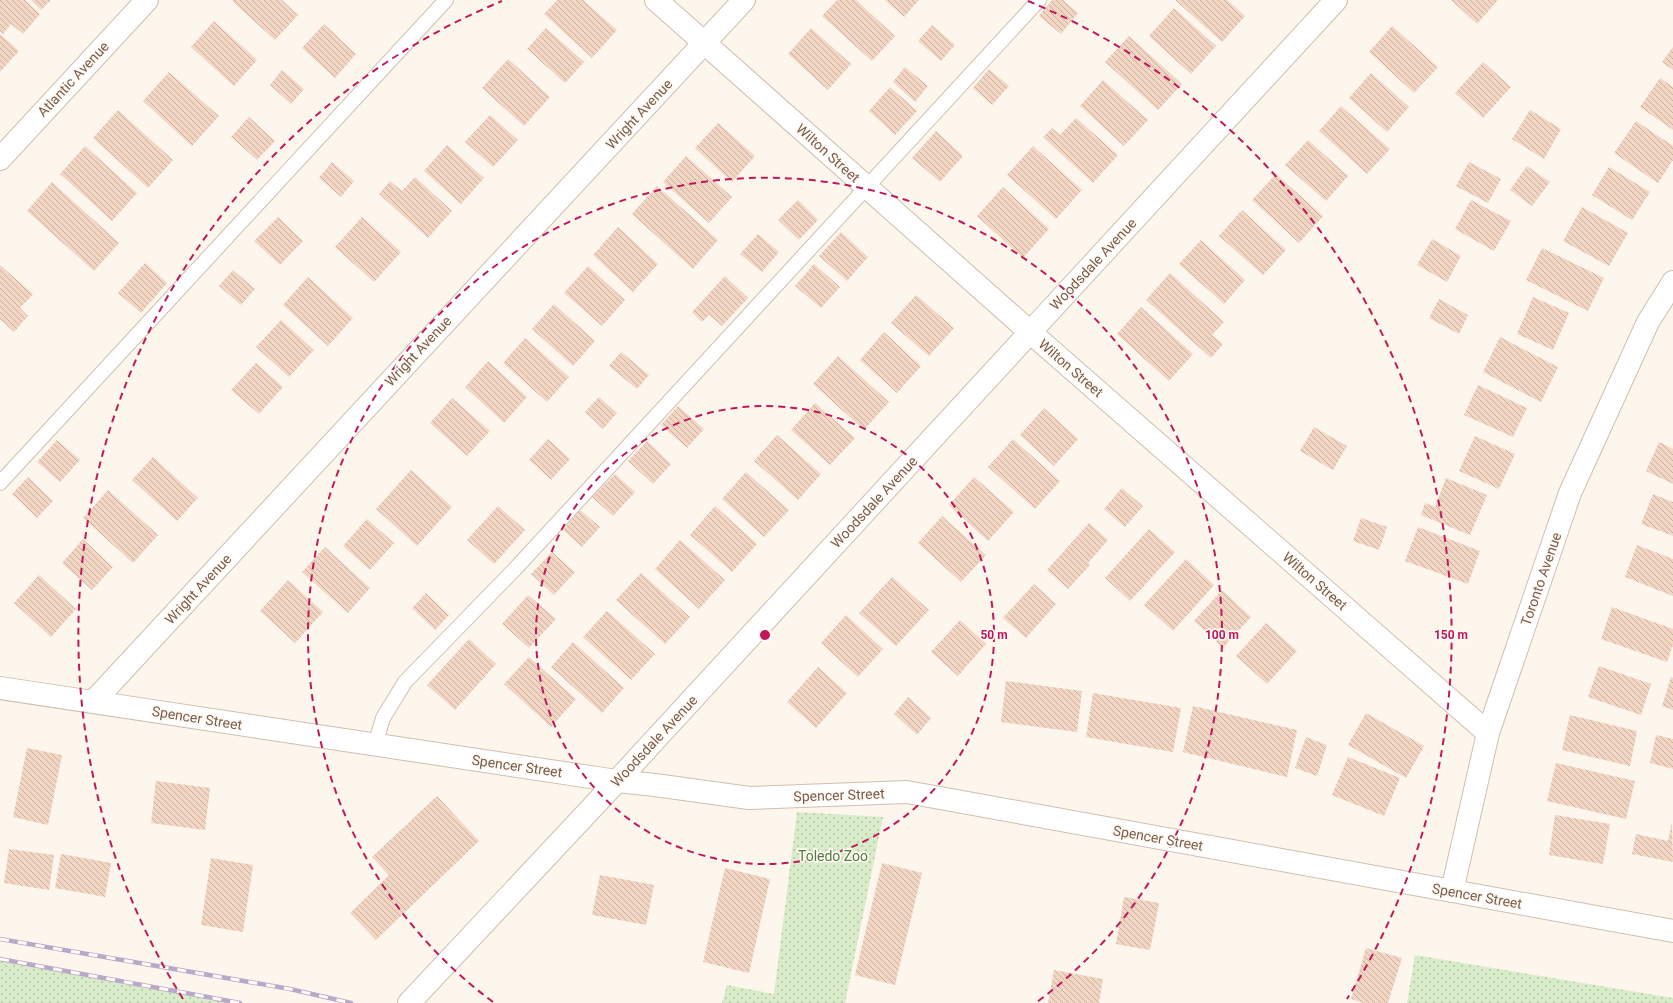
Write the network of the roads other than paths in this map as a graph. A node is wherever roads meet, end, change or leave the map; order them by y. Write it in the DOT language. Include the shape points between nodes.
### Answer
graph roads {
  1 [pos="147,0"];
  2 [pos="446,0"];
  3 [pos="656,0"];
  4 [pos="744,0"];
  5 [pos="1039,0"];
  6 [pos="1336,0"];
  7 [pos="704,43"];
  8 [pos="0,159"];
  9 [pos="867,187"];
  10 [pos="1673,282"];
  11 [pos="1030,332"];
  12 [pos="0,483"];
  13 [pos="0,688"];
  14 [pos="93,702"];
  15 [pos="1488,733"];
  16 [pos="375,745"];
  17 [pos="617,782"];
  18 [pos="1452,891"];
  19 [pos="1673,931"];
  20 [pos="409,1003"];
  1 -- 8 [label="street, Atlantic Avenue"];
  2 -- 12 [label="lane"];
  3 -- 7 [label="street, Wilton Street"];
  4 -- 7 [label="street, Wright Avenue"];
  5 -- 9 [label="lane"];
  6 -- 11 [label="street, Woodsdale Avenue"];
  7 -- 9 [label="street, Wilton Street"];
  7 -- 14 [label="street, Wright Avenue"];
  9 -- 11 [label="street, Wilton Street"];
  9 -- 16 [label="lane" via="515,569 405,682 383,718"];
  10 -- 15 [label="street, Toronto Avenue" via="1648,322 1570,493"];
  11 -- 15 [label="street, Wilton Street"];
  11 -- 17 [label="street, Woodsdale Avenue"];
  13 -- 14 [label="street, Spencer Street"];
  14 -- 16 [label="street, Spencer Street"];
  15 -- 18 [label="street, Toronto Avenue"];
  16 -- 17 [label="street, Spencer Street"];
  17 -- 18 [label="street, Spencer Street" via="749,798 907,792"];
  17 -- 20 [label="street, Woodsdale Avenue"];
  18 -- 19 [label="street, Spencer Street"];
}
